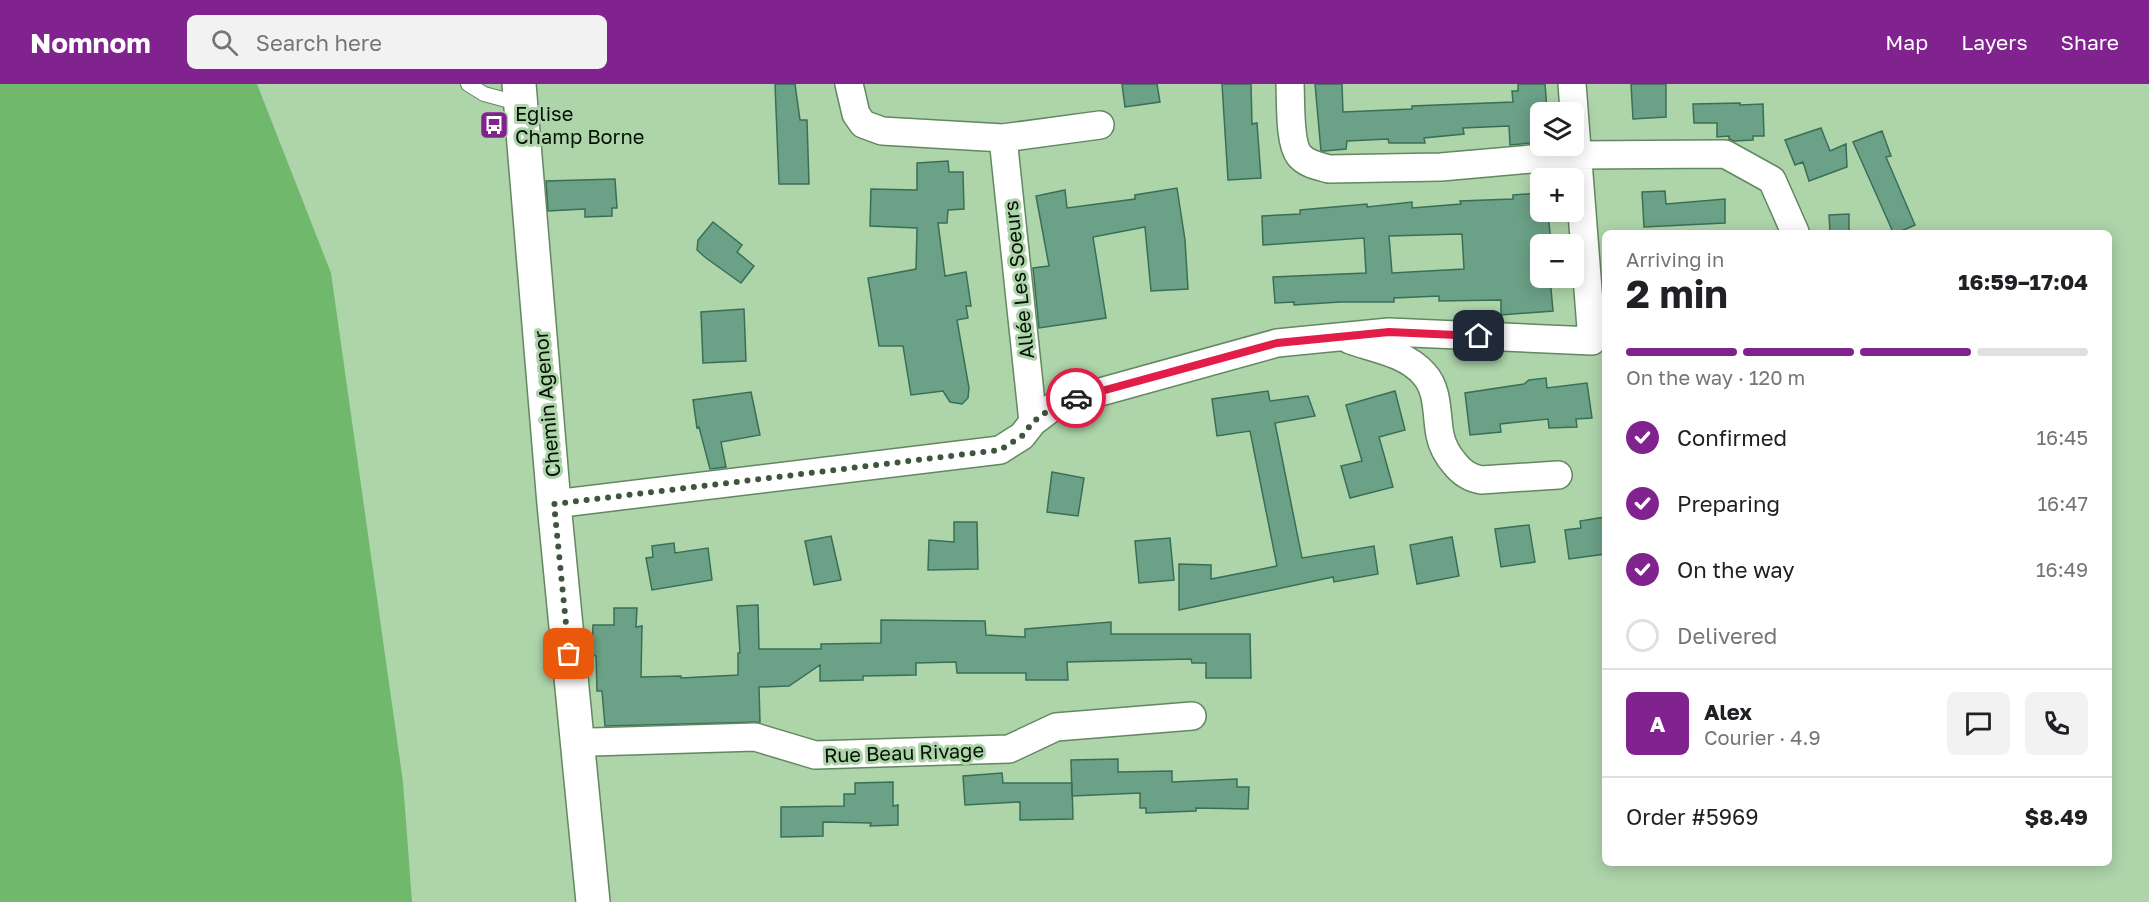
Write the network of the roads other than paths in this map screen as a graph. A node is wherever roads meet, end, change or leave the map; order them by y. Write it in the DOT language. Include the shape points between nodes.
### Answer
graph roads {
  1 [pos="468,84"];
  2 [pos="849,84"];
  3 [pos="1290,84"];
  4 [pos="1572,84"];
  5 [pos="520,94"];
  6 [pos="1573,102"];
  7 [pos="1100,125"];
  8 [pos="1003,138"];
  9 [pos="1584,155"];
  10 [pos="1565,156"];
  11 [pos="1576,156"];
  12 [pos="1794,230"];
  13 [pos="1340,337"];
  14 [pos="1598,341"];
  15 [pos="1033,422"];
  16 [pos="1558,475"];
  17 [pos="554,504"];
  18 [pos="1192,716"];
  19 [pos="578,746"];
  20 [pos="592,902"];
  1 -- 5 [label="lane" via="484,94"];
  2 -- 8 [label="street" via="856,114 863,124 882,131"];
  3 -- 10 [label="street" via="1295,146 1300,156 1329,169 1441,167"];
  4 -- 6 [label="street"];
  5 -- 17 [label="main road, Chemin Agenor"];
  7 -- 8 [label="street"];
  8 -- 15 [label="street, Allée Les Soeurs"];
  9 -- 12 [label="street" via="1725,154 1772,180"];
  11 -- 14 [label="street"];
  13 -- 14 [label="street" via="1389,332"];
  13 -- 15 [label="street" via="1277,343 1152,377 1057,404"];
  13 -- 16 [label="street" via="1410,360 1426,375 1434,391 1440,438 1454,463 1471,478"];
  15 -- 17 [label="street" via="1022,436 1000,450"];
  17 -- 19 [label="main road, Chemin Agenor"];
  18 -- 19 [label="street, Rue Beau Rivage" via="1056,727 1009,749 816,755 754,738 592,742"];
  19 -- 20 [label="main road, Chemin Agenor"];
}
